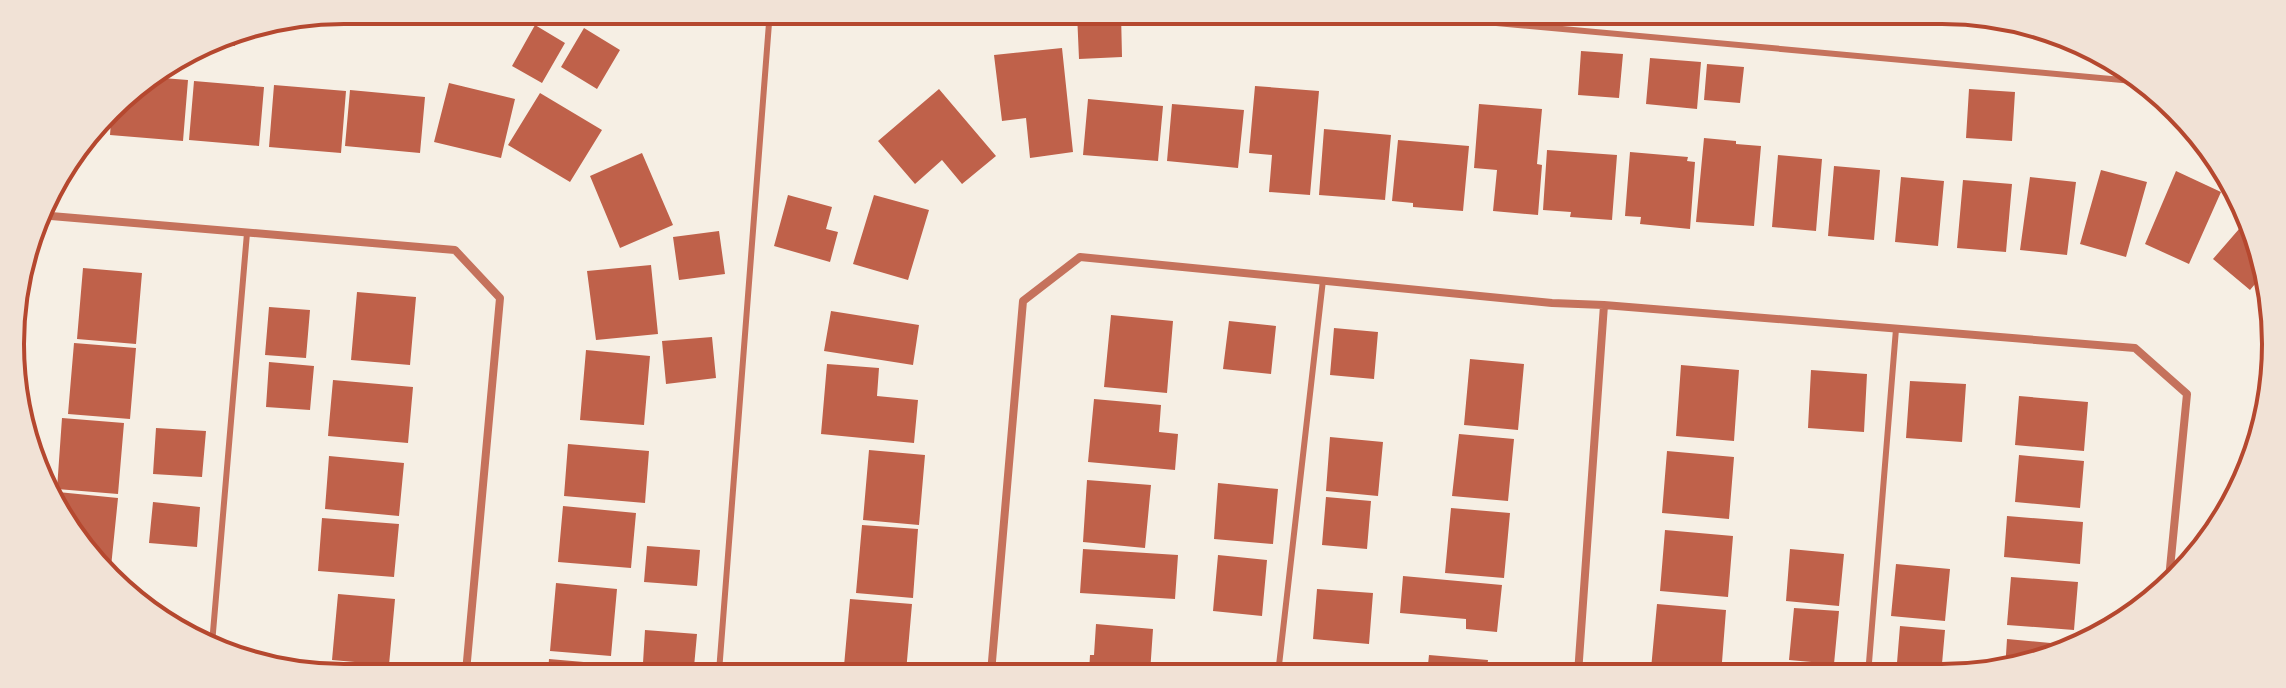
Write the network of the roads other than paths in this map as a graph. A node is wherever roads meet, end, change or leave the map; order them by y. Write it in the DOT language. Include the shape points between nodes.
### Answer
graph roads {
  1 [pos="769,24"];
  2 [pos="1508,24"];
  3 [pos="2123,80"];
  4 [pos="51,216"];
  5 [pos="247,233"];
  6 [pos="1323,280"];
  7 [pos="1604,305"];
  8 [pos="1896,329"];
  9 [pos="2170,568"];
  10 [pos="213,636"];
  11 [pos="467,664"];
  12 [pos="720,664"];
  13 [pos="992,664"];
  14 [pos="1279,664"];
  15 [pos="1579,664"];
  16 [pos="1869,664"];
  1 -- 12 [label="lane"];
  2 -- 3 [label="lane"];
  4 -- 5 [label="street"];
  5 -- 10 [label="lane"];
  5 -- 11 [label="street" via="455,250 500,298"];
  6 -- 7 [label="street"];
  6 -- 13 [label="street" via="1080,257 1023,301"];
  6 -- 14 [label="lane"];
  7 -- 8 [label="street"];
  7 -- 15 [label="street"];
  8 -- 9 [label="street" via="2135,348 2187,394"];
  8 -- 16 [label="lane"];
}
